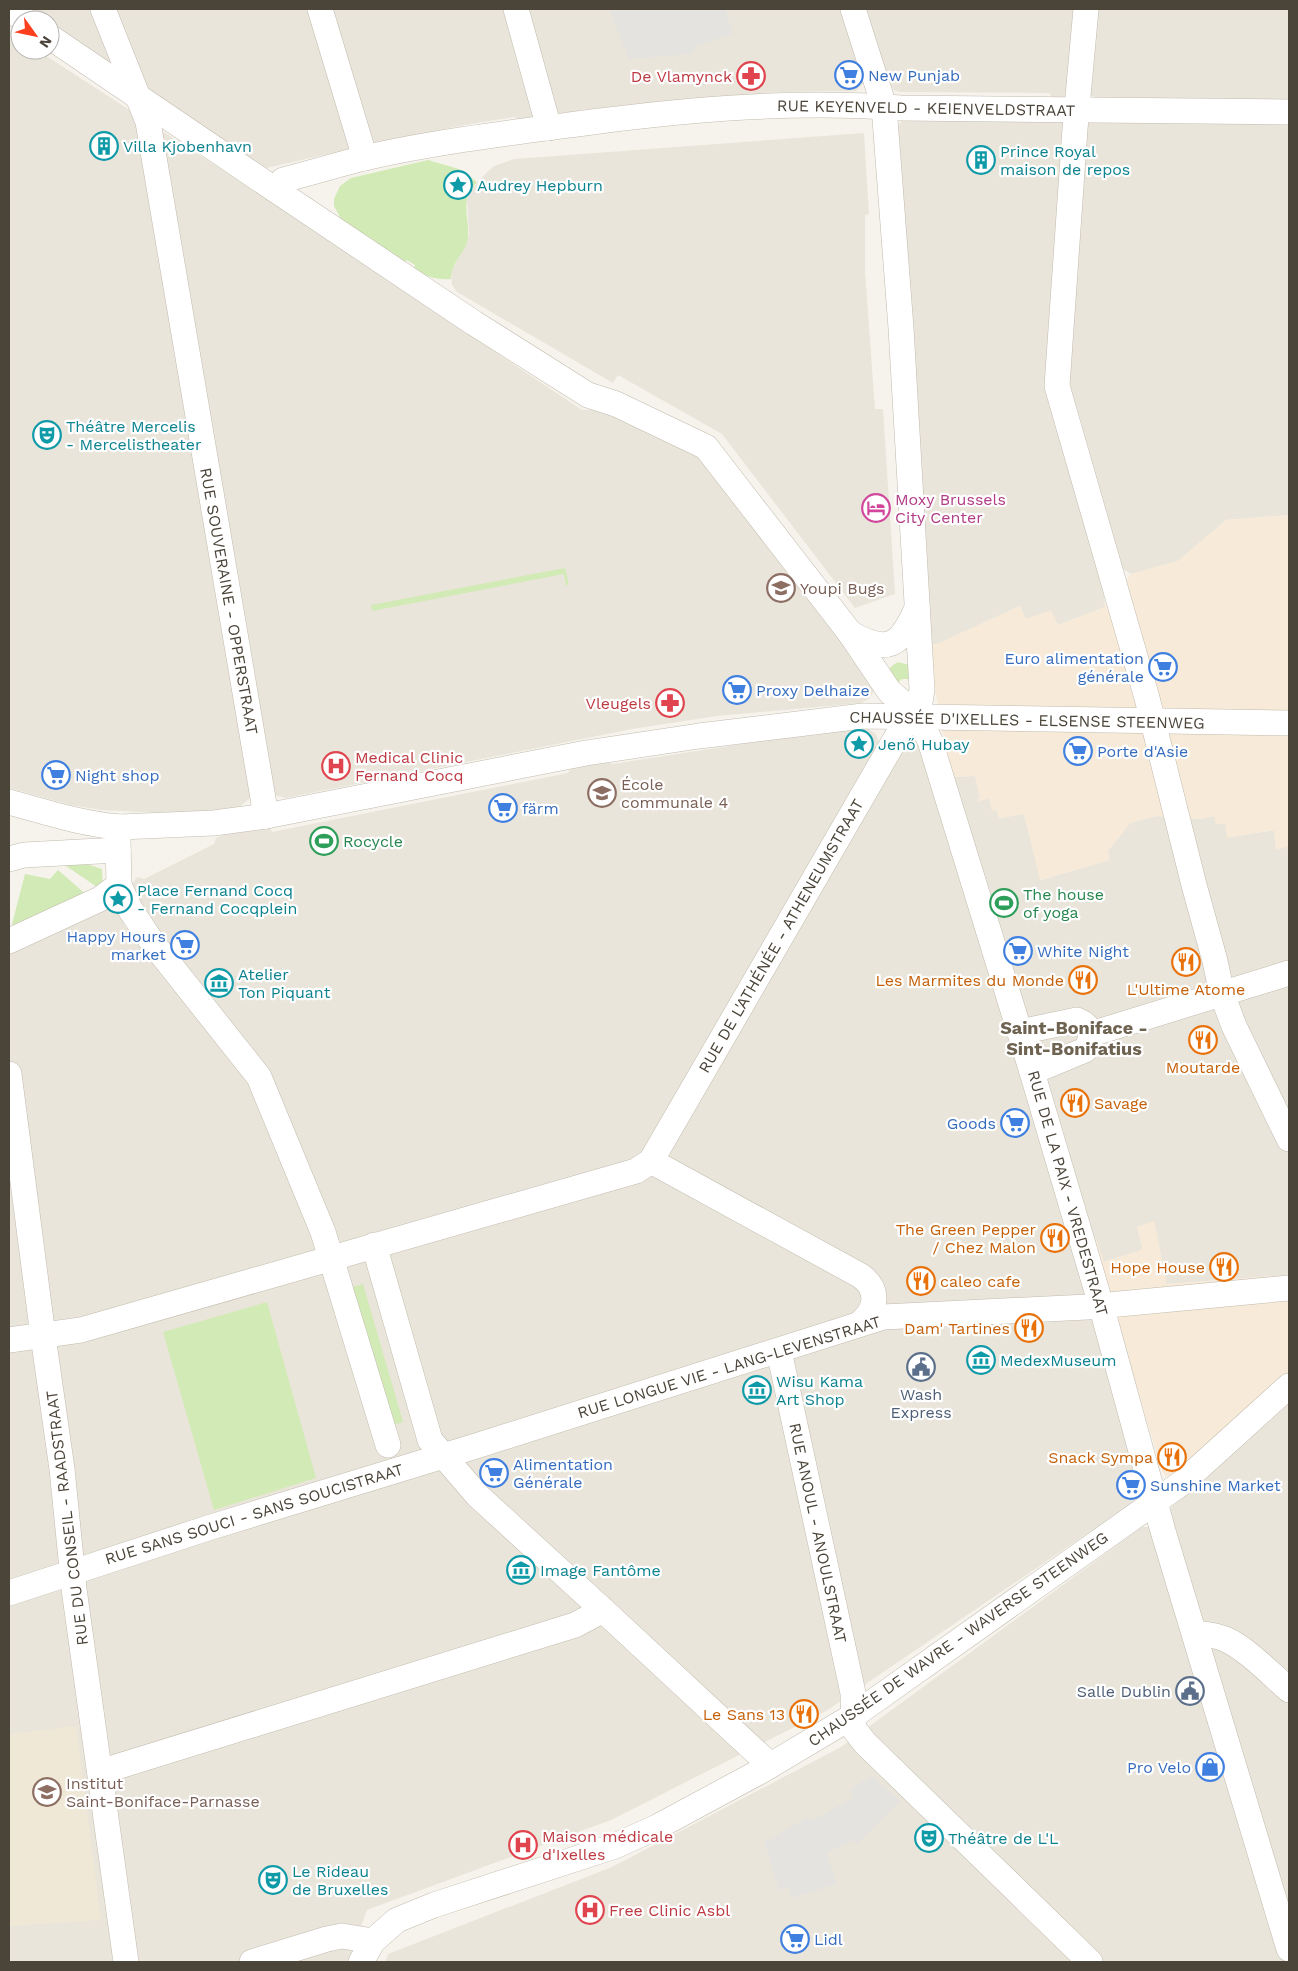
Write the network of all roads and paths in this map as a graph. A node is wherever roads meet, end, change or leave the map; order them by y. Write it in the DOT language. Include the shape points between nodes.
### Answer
graph roads {
  1 [pos="102,9"];
  2 [pos="320,9"];
  3 [pos="516,9"];
  4 [pos="853,9"];
  5 [pos="1086,9"];
  6 [pos="60,44"];
  7 [pos="136,95"];
  8 [pos="884,106"];
  9 [pos="1078,110"];
  10 [pos="1289,112"];
  11 [pos="549,128"];
  12 [pos="365,158"];
  13 [pos="274,189"];
  14 [pos="917,607"];
  15 [pos="850,633"];
  16 [pos="918,716"];
  17 [pos="1153,722"];
  18 [pos="1289,723"];
  19 [pos="9,802"];
  20 [pos="266,816"];
  21 [pos="119,838"];
  22 [pos="20,856"];
  23 [pos="105,893"];
  24 [pos="9,941"];
  25 [pos="1289,974"];
  26 [pos="1222,994"];
  27 [pos="1020,1032"];
  28 [pos="1091,1034"];
  29 [pos="1032,1072"];
  30 [pos="9,1074"];
  31 [pos="1289,1139"];
  32 [pos="651,1162"];
  33 [pos="374,1245"];
  34 [pos="331,1257"];
  35 [pos="1289,1288"];
  36 [pos="1101,1305"];
  37 [pos="858,1325"];
  38 [pos="43,1336"];
  39 [pos="9,1340"];
  40 [pos="779,1351"];
  41 [pos="1289,1386"];
  42 [pos="388,1445"];
  43 [pos="443,1456"];
  44 [pos="1155,1502"];
  45 [pos="72,1572"];
  46 [pos="9,1593"];
  47 [pos="604,1610"];
  48 [pos="1195,1633"];
  49 [pos="1289,1690"];
  50 [pos="853,1716"];
  51 [pos="770,1766"];
  52 [pos="100,1772"];
  53 [pos="373,1941"];
  54 [pos="1289,1949"];
  55 [pos="126,1962"];
  56 [pos="252,1962"];
  57 [pos="361,1962"];
  58 [pos="1090,1962"];
  1 -- 7 [label="street, RUE SOUVERAINE - OPPERSTRAAT"];
  2 -- 12 [label="street"];
  3 -- 11 [label="street"];
  4 -- 8 [label="street"];
  5 -- 9 [label="street"];
  6 -- 7 [label="street"];
  7 -- 13 [label="street"];
  7 -- 20 [label="street, RUE SOUVERAINE - OPPERSTRAAT" via="148,122"];
  8 -- 9 [label="street, RUE KEYENVELD - KEIENVELDSTRAAT"];
  8 -- 11 [label="street, RUE KEYENVELD - KEIENVELDSTRAAT" via="801,105 699,110"];
  8 -- 14 [label="street"];
  9 -- 10 [label="street, RUE KEYENVELD - KEIENVELDSTRAAT"];
  9 -- 17 [label="street" via="1056,386"];
  11 -- 12 [label="street, RUE KEYENVELD - KEIENVELDSTRAAT"];
  12 -- 13 [label="street, RUE KEYENVELD - KEIENVELDSTRAAT" via="283,180"];
  13 -- 15 [label="street" via="588,396 616,404 706,447"];
  14 -- 15 [label="street" via="905,634 894,642 882,645 867,643"];
  14 -- 16 [label="street" via="922,689"];
  15 -- 16 [label="street" via="889,691"];
  16 -- 17 [label="street, CHAUSSÉE D'IXELLES - ELSENSE STEENWEG"];
  16 -- 20 [label="street, CHAUSSÉE D'IXELLES - ELSENSE STEENWEG" via="862,716 624,747"];
  16 -- 27 [label="street, RUE DE LA PAIX - VREDESTRAAT" via="930,741"];
  16 -- 32 [label="street, RUE DE L'ATHÉNÉE - ATHENEUMSTRAAT" via="902,728"];
  17 -- 18 [label="street, CHAUSSÉE D'IXELLES - ELSENSE STEENWEG"];
  17 -- 26 [label="street"];
  19 -- 21 [label="street" via="105,825"];
  20 -- 21 [label="street, CHAUSSÉE D'IXELLES - ELSENSE STEENWEG"];
  21 -- 22 [label="street" via="62,856"];
  21 -- 23 [label="street"];
  23 -- 24 [label="street"];
  23 -- 34 [label="street" via="130,909 152,942 259,1077"];
  25 -- 26 [label="street"];
  26 -- 28 [label="street"];
  26 -- 31 [label="street" via="1234,1026"];
  27 -- 28 [label="street" via="1076,1020 1088,1027"];
  27 -- 29 [label="street, RUE DE LA PAIX - VREDESTRAAT"];
  28 -- 29 [label="street" via="1086,1050"];
  29 -- 36 [label="street, RUE DE LA PAIX - VREDESTRAAT"];
  30 -- 38 [label="street, RUE DU CONSEIL - RAADSTRAAT"];
  32 -- 33 [label="street" via="636,1171"];
  32 -- 37 [label="street" via="867,1280 874,1292 874,1306 868,1318"];
  33 -- 34 [label="street"];
  33 -- 43 [label="street" via="430,1440"];
  34 -- 38 [label="street" via="81,1330"];
  34 -- 42 [label="street"];
  35 -- 36 [label="street, RUE LONGUE VIE - LANG-LEVENSTRAAT"];
  36 -- 37 [label="street, RUE LONGUE VIE - LANG-LEVENSTRAAT" via="883,1317"];
  36 -- 44 [label="street, RUE DE LA PAIX - VREDESTRAAT"];
  37 -- 40 [label="street, RUE LONGUE VIE - LANG-LEVENSTRAAT"];
  38 -- 39 [label="street"];
  38 -- 45 [label="street, RUE DU CONSEIL - RAADSTRAAT" via="62,1468"];
  40 -- 43 [label="street, RUE LONGUE VIE - LANG-LEVENSTRAAT"];
  40 -- 50 [label="street, RUE ANOUL - ANOULSTRAAT" via="853,1693"];
  41 -- 44 [label="street, CHAUSSÉE DE WAVRE - WAVERSE STEENWEG" via="1183,1482"];
  43 -- 45 [label="street, RUE SANS SOUCI - SANS SOUCISTRAAT"];
  43 -- 47 [label="street" via="477,1496"];
  44 -- 48 [label="street, RUE DE LA PAIX - VREDESTRAAT"];
  44 -- 50 [label="street, CHAUSSÉE DE WAVRE - WAVERSE STEENWEG"];
  45 -- 46 [label="street, RUE SANS SOUCI - SANS SOUCISTRAAT"];
  45 -- 52 [label="street, RUE DU CONSEIL - RAADSTRAAT"];
  47 -- 51 [label="street"];
  47 -- 52 [label="street" via="575,1625"];
  48 -- 49 [label="street" via="1213,1635 1236,1645"];
  48 -- 54 [label="street, RUE DE LA PAIX - VREDESTRAAT"];
  50 -- 51 [label="street, CHAUSSÉE DE WAVRE - WAVERSE STEENWEG"];
  50 -- 58 [label="street, RUE ANOUL - ANOULSTRAAT" via="854,1729 865,1743"];
  51 -- 53 [label="street, CHAUSSÉE DE WAVRE - WAVERSE STEENWEG" via="615,1846 434,1905 397,1920"];
  52 -- 55 [label="street, RUE DU CONSEIL - RAADSTRAAT"];
  53 -- 56 [label="street" via="342,1936"];
  53 -- 57 [label="street, CHAUSSÉE DE WAVRE - WAVERSE STEENWEG"];
}
